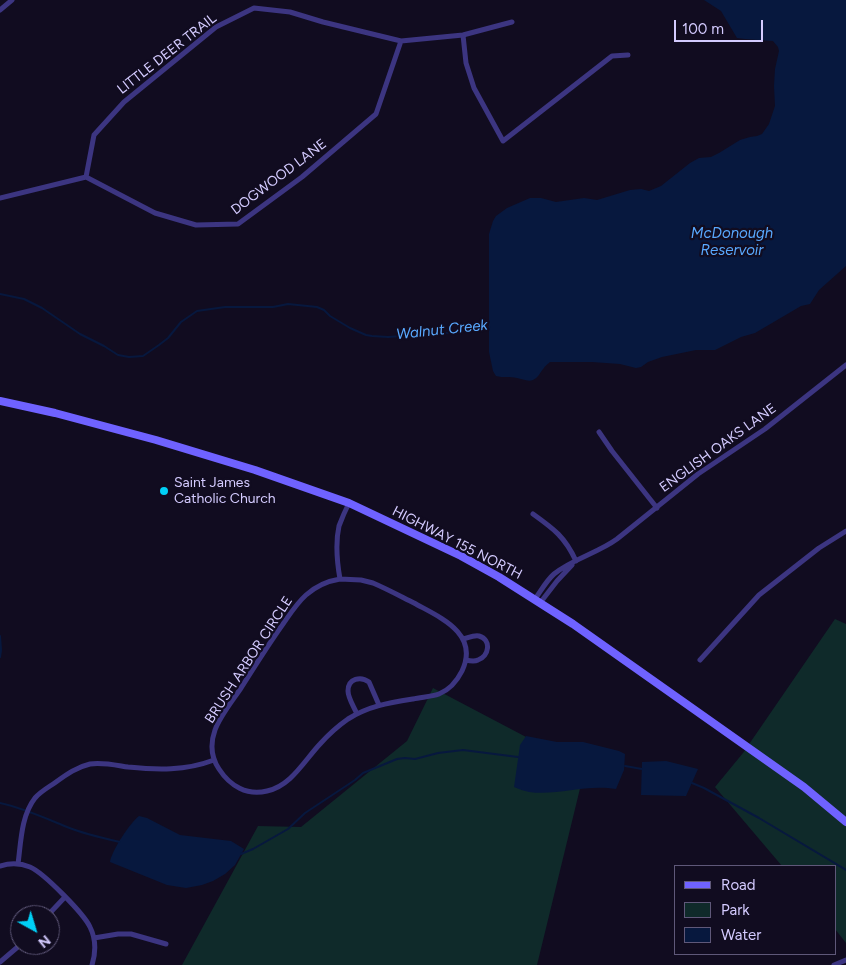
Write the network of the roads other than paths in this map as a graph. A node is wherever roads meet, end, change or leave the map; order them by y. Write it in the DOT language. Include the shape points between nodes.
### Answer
graph roads {
  1 [pos="12,0"];
  2 [pos="0,10"];
  3 [pos="512,22"];
  4 [pos="463,35"];
  5 [pos="401,41"];
  6 [pos="628,55"];
  7 [pos="86,177"];
  8 [pos="0,198"];
  9 [pos="846,365"];
  10 [pos="0,401"];
  11 [pos="599,432"];
  12 [pos="349,503"];
  13 [pos="656,508"];
  14 [pos="533,514"];
  15 [pos="846,531"];
  16 [pos="576,561"];
  17 [pos="340,579"];
  18 [pos="538,601"];
  19 [pos="463,639"];
  20 [pos="466,660"];
  21 [pos="700,660"];
  22 [pos="379,705"];
  23 [pos="357,714"];
  24 [pos="214,760"];
  25 [pos="844,819"];
  26 [pos="18,864"];
  27 [pos="0,866"];
  28 [pos="65,897"];
  29 [pos="57,905"];
  30 [pos="94,938"];
  31 [pos="166,944"];
  32 [pos="10,954"];
  33 [pos="846,960"];
  34 [pos="0,962"];
  35 [pos="92,965"];
  36 [pos="834,965"];
  1 -- 2 [label="street"];
  3 -- 4 [label="street, LITTLE DEER TRAIL"];
  4 -- 5 [label="street, LITTLE DEER TRAIL"];
  4 -- 6 [label="street" via="466,63 474,88 503,140 612,56"];
  5 -- 7 [label="street, LITTLE DEER TRAIL" via="290,12 254,8 216,27 124,102 94,135"];
  5 -- 7 [label="street, DOGWOOD LANE" via="376,114 302,177 238,224 196,225 179,220 155,212"];
  7 -- 8 [label="street"];
  9 -- 13 [label="street, ENGLISH OAKS LANE"];
  10 -- 12 [label="main road, HIGHWAY 155 NORTH" via="156,440"];
  11 -- 13 [label="street"];
  12 -- 17 [label="street" via="337,539"];
  12 -- 18 [label="main road, HIGHWAY 155 NORTH" via="474,563"];
  13 -- 16 [label="street, ENGLISH OAKS LANE" via="612,543"];
  14 -- 16 [label="street" via="562,537"];
  15 -- 21 [label="street" via="759,595"];
  16 -- 18 [label="street, ENGLISH OAKS LANE"];
  17 -- 19 [label="street, BRUSH ARBOR CIRCLE" via="361,580 380,586 445,620"];
  17 -- 24 [label="street, BRUSH ARBOR CIRCLE" via="316,588 297,604 218,725 212,745"];
  18 -- 25 [label="main road, HIGHWAY 155 NORTH" via="804,787"];
  19 -- 20 [label="street"];
  19 -- 20 [label="street" via="479,636 488,646 481,659"];
  20 -- 22 [label="street" via="459,677 443,692"];
  22 -- 23 [label="street"];
  22 -- 23 [label="street" via="369,682 355,679 348,691"];
  23 -- 24 [label="street" via="332,732 291,778 273,790 240,789 227,780"];
  24 -- 26 [label="street" via="173,769 89,764 74,770 41,792 32,803 25,818"];
  26 -- 27 [label="street"];
  26 -- 28 [label="street" via="37,871"];
  28 -- 29 [label="street"];
  28 -- 30 [label="street" via="85,917"];
  30 -- 31 [label="street" via="131,934"];
  30 -- 35 [label="street"];
  32 -- 34 [label="street"];
  33 -- 36 [label="street"];
}
